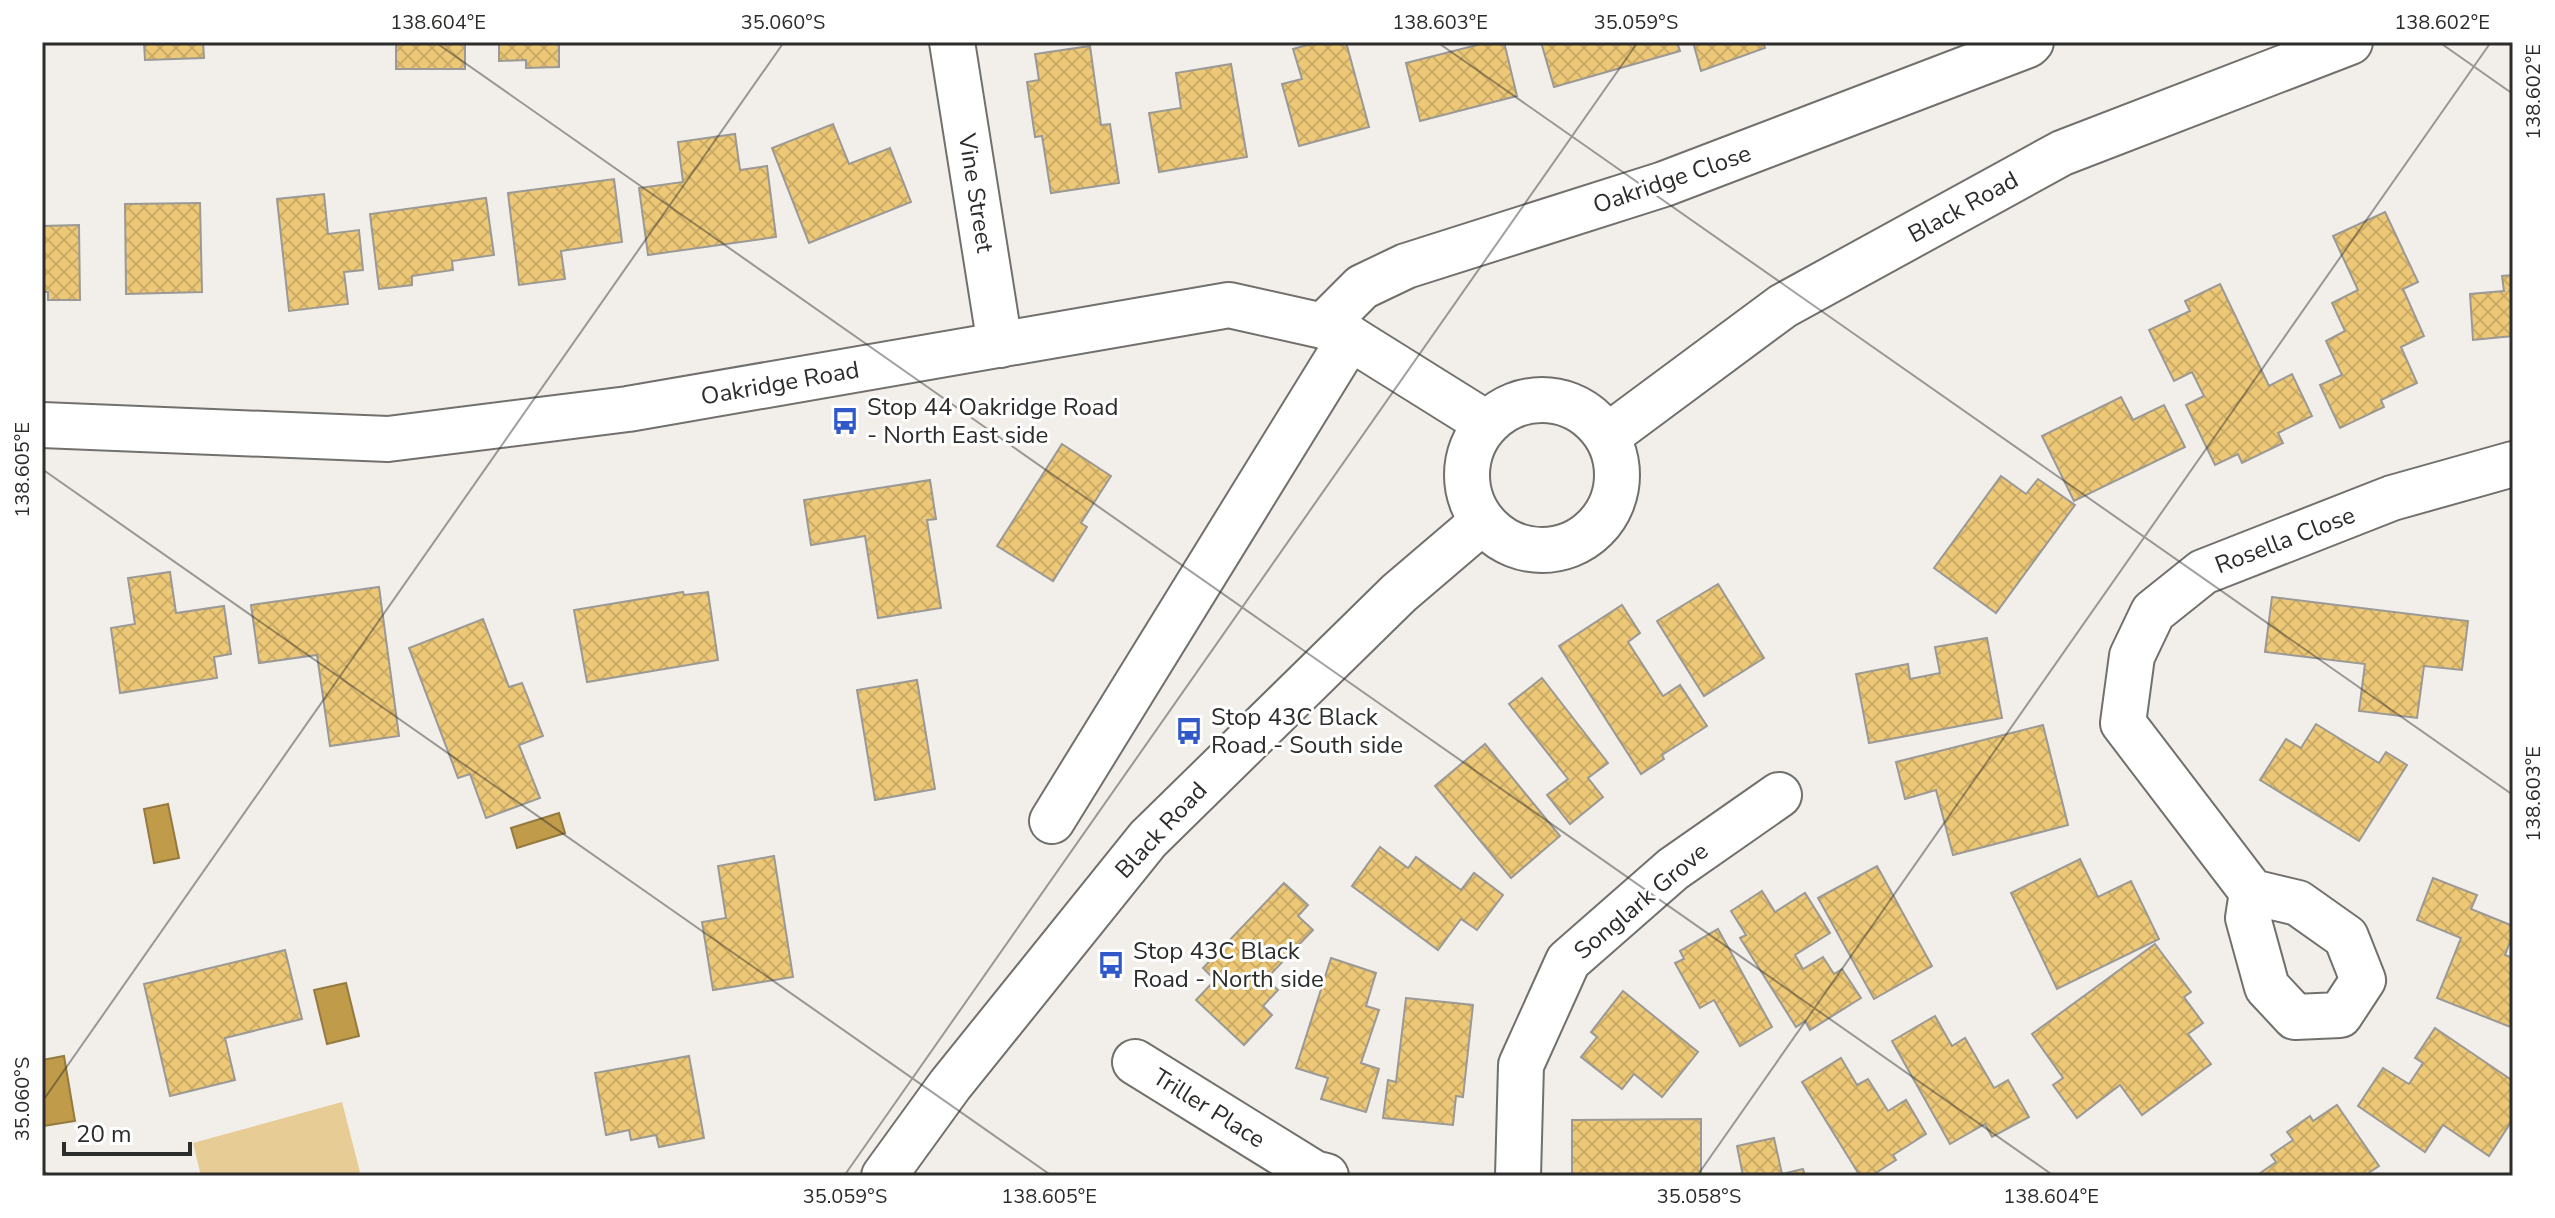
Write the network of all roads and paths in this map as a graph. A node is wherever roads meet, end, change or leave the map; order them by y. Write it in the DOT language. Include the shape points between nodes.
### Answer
graph roads {
  1 [pos="952,42"];
  2 [pos="2031,42"];
  3 [pos="2350,42"];
  4 [pos="1336,332"];
  5 [pos="1000,345"];
  6 [pos="1486,423"];
  7 [pos="42,425"];
  8 [pos="1609,435"];
  9 [pos="2513,464"];
  10 [pos="1481,523"];
  11 [pos="1779,795"];
  12 [pos="1052,821"];
  13 [pos="2252,892"];
  14 [pos="1135,1062"];
  15 [pos="884,1176"];
  16 [pos="1326,1176"];
  17 [pos="1518,1176"];
  1 -- 5 [label="street, Vine Street"];
  2 -- 4 [label="street, Oakridge Close" via="1664,184 1406,266 1362,287"];
  3 -- 8 [label="street, Black Road" via="2062,153 1783,306"];
  4 -- 5 [label="street, Oakridge Road" via="1229,305"];
  4 -- 6 [label="street, Oakridge Road"];
  4 -- 12 [label="street"];
  5 -- 7 [label="street, Oakridge Road" via="628,409 388,439"];
  6 -- 8 [label="street" via="1515,403 1569,402"];
  6 -- 10 [label="street" via="1467,458 1467,493"];
  8 -- 10 [label="street" via="1620,473 1605,521 1571,547 1526,551"];
  9 -- 13 [label="street, Rosella Close" via="2392,498 2203,572 2153,612 2132,656 2123,723"];
  10 -- 15 [label="street, Black Road" via="1399,593 1148,839 950,1085"];
  11 -- 17 [label="street, Songlark Grove" via="1673,869 1568,961 1521,1065"];
  14 -- 16 [label="street, Triller Place"];
}
